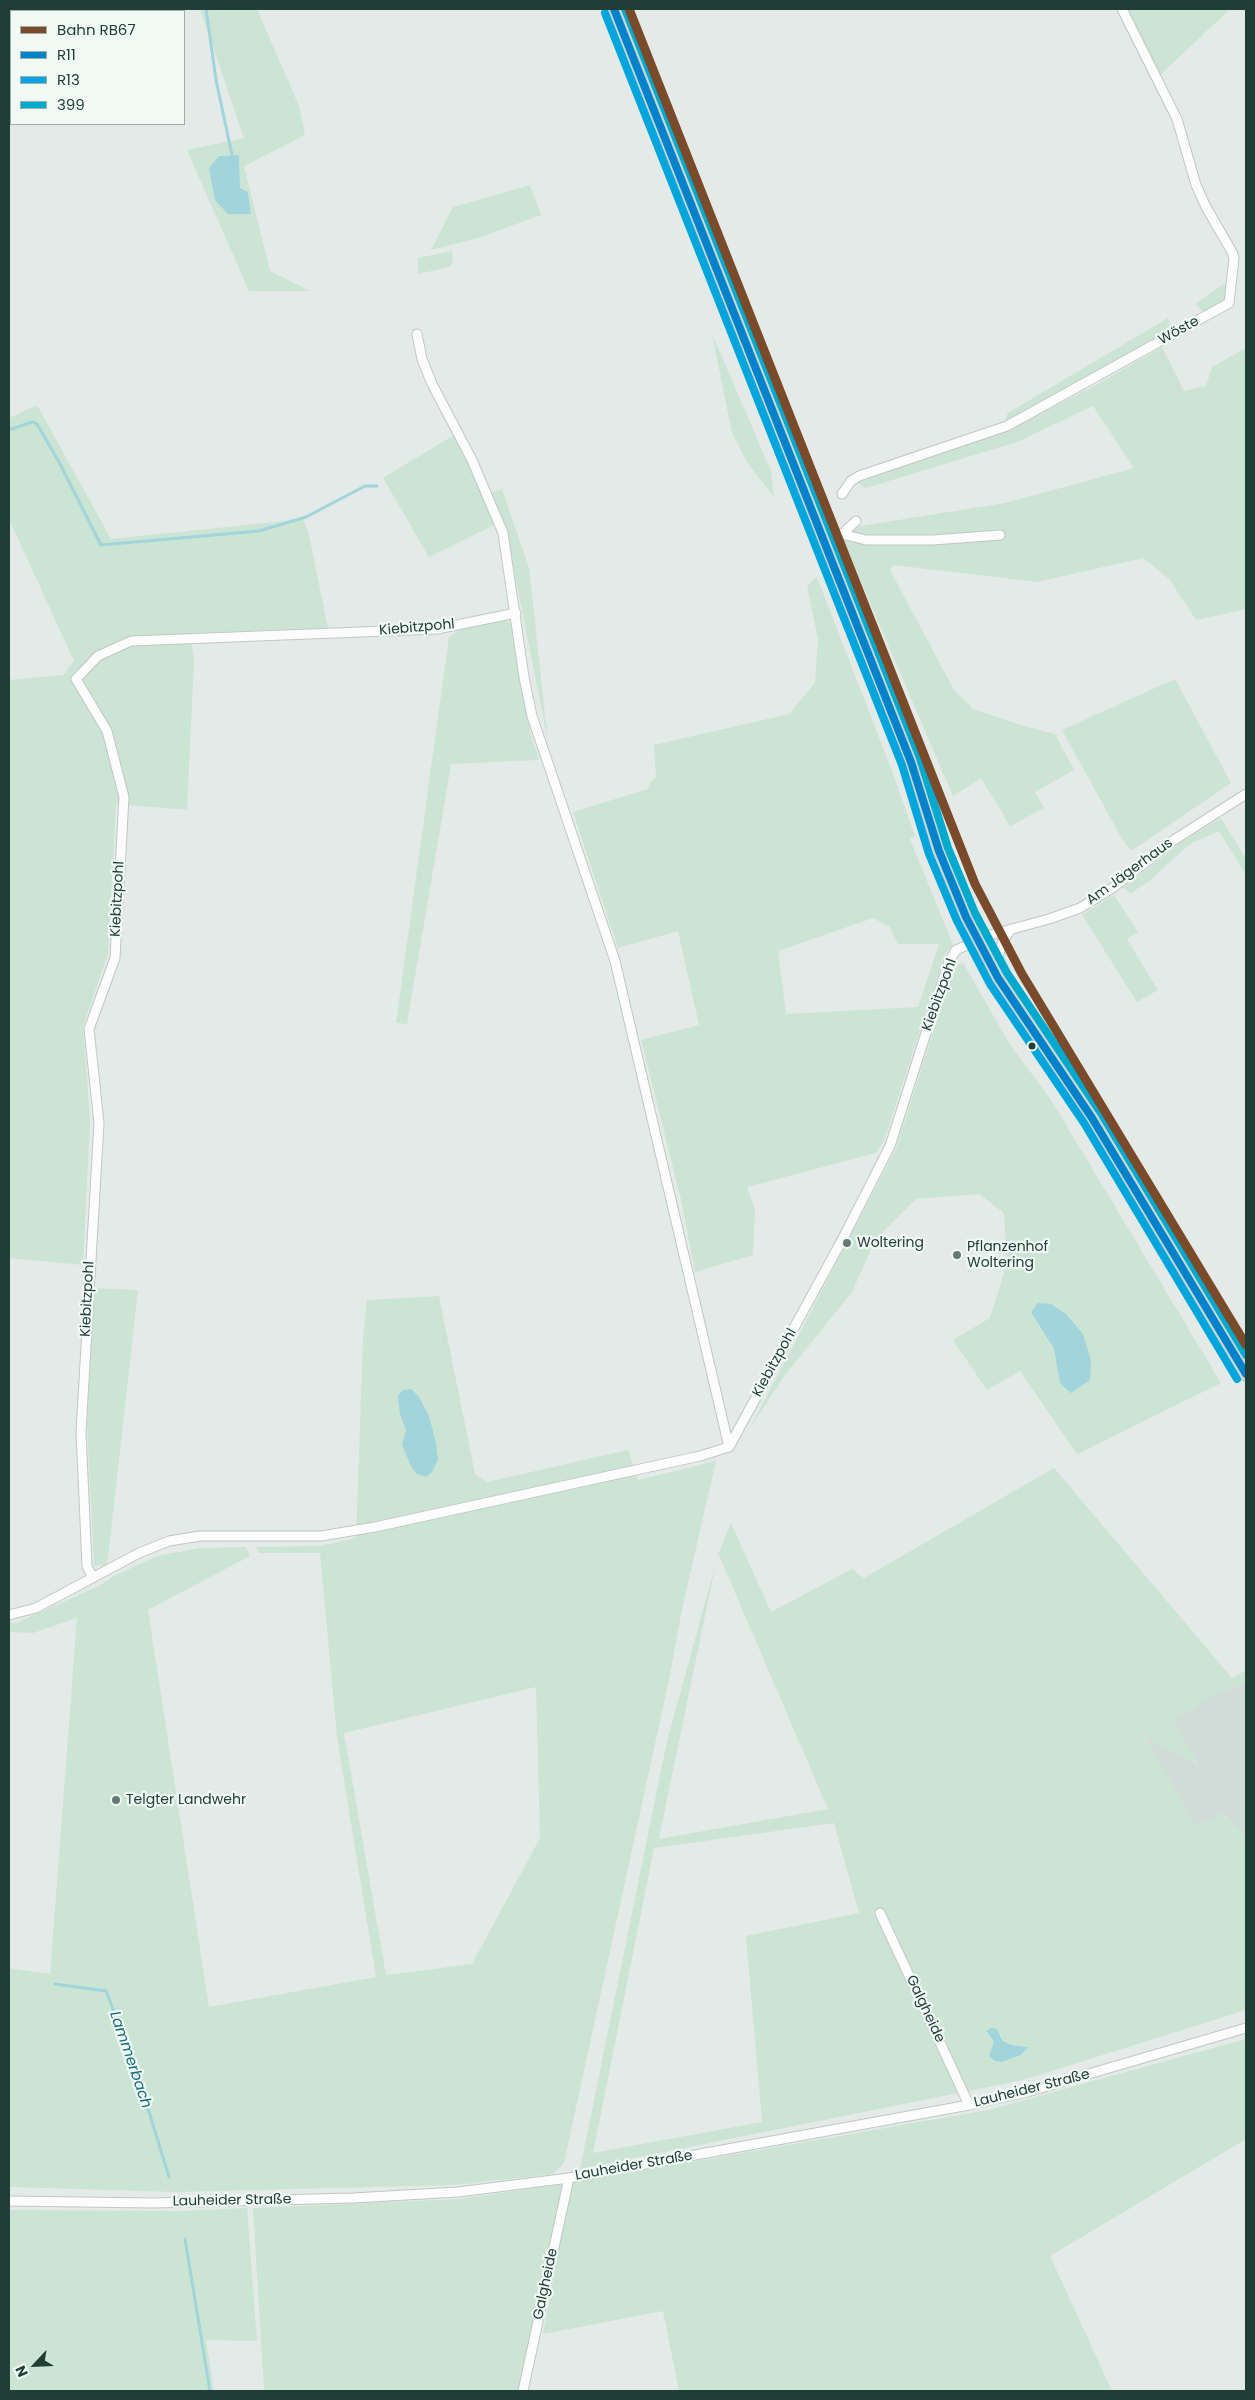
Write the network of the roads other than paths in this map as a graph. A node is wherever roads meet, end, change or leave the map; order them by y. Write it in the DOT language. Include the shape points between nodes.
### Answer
graph roads {
  1 [pos="614,9"];
  2 [pos="1122,9"];
  3 [pos="417,334"];
  4 [pos="842,494"];
  5 [pos="856,520"];
  6 [pos="842,534"];
  7 [pos="1000,535"];
  8 [pos="824,543"];
  9 [pos="516,614"];
  10 [pos="1246,794"];
  11 [pos="1011,929"];
  12 [pos="977,940"];
  13 [pos="998,978"];
  14 [pos="1246,1374"];
  15 [pos="729,1447"];
  16 [pos="93,1578"];
  17 [pos="9,1615"];
  18 [pos="880,1913"];
  19 [pos="1246,2028"];
  20 [pos="969,2105"];
  21 [pos="569,2178"];
  22 [pos="9,2201"];
  23 [pos="523,2391"];
  1 -- 8 [label="main road"];
  2 -- 4 [label="street, Wöste" via="1182,132 1196,185 1232,252 1229,303 1007,426 859,476"];
  3 -- 9 [label="street" via="432,384 472,460 503,533"];
  5 -- 6 [label="street"];
  6 -- 7 [label="street" via="866,540"];
  6 -- 8 [label="street"];
  8 -- 12 [label="main road" via="911,762 952,883"];
  9 -- 15 [label="street" via="524,678 535,724 616,961"];
  9 -- 16 [label="street, Kiebitzpohl" via="437,629 131,642 98,656 76,679 107,731 124,796 115,958 89,1029 98,1123 81,1432 87,1566"];
  10 -- 11 [label="street, Am Jägerhaus" via="1174,840 1114,887 1080,908"];
  11 -- 12 [label="street, Am Jägerhaus"];
  11 -- 13 [label="street" via="999,953"];
  12 -- 13 [label="main road"];
  12 -- 15 [label="street, Kiebitzpohl" via="956,950 949,961 890,1146"];
  13 -- 14 [label="main road" via="1092,1118"];
  15 -- 16 [label="street" via="700,1456 321,1536 200,1536 169,1541"];
  16 -- 17 [label="street" via="36,1608"];
  18 -- 20 [label="street, Galgheide"];
  19 -- 20 [label="street, Lauheider Straße" via="1036,2089"];
  20 -- 21 [label="street, Lauheider Straße"];
  21 -- 22 [label="street, Lauheider Straße" via="458,2192 353,2198"];
  21 -- 23 [label="street, Galgheide"];
}
